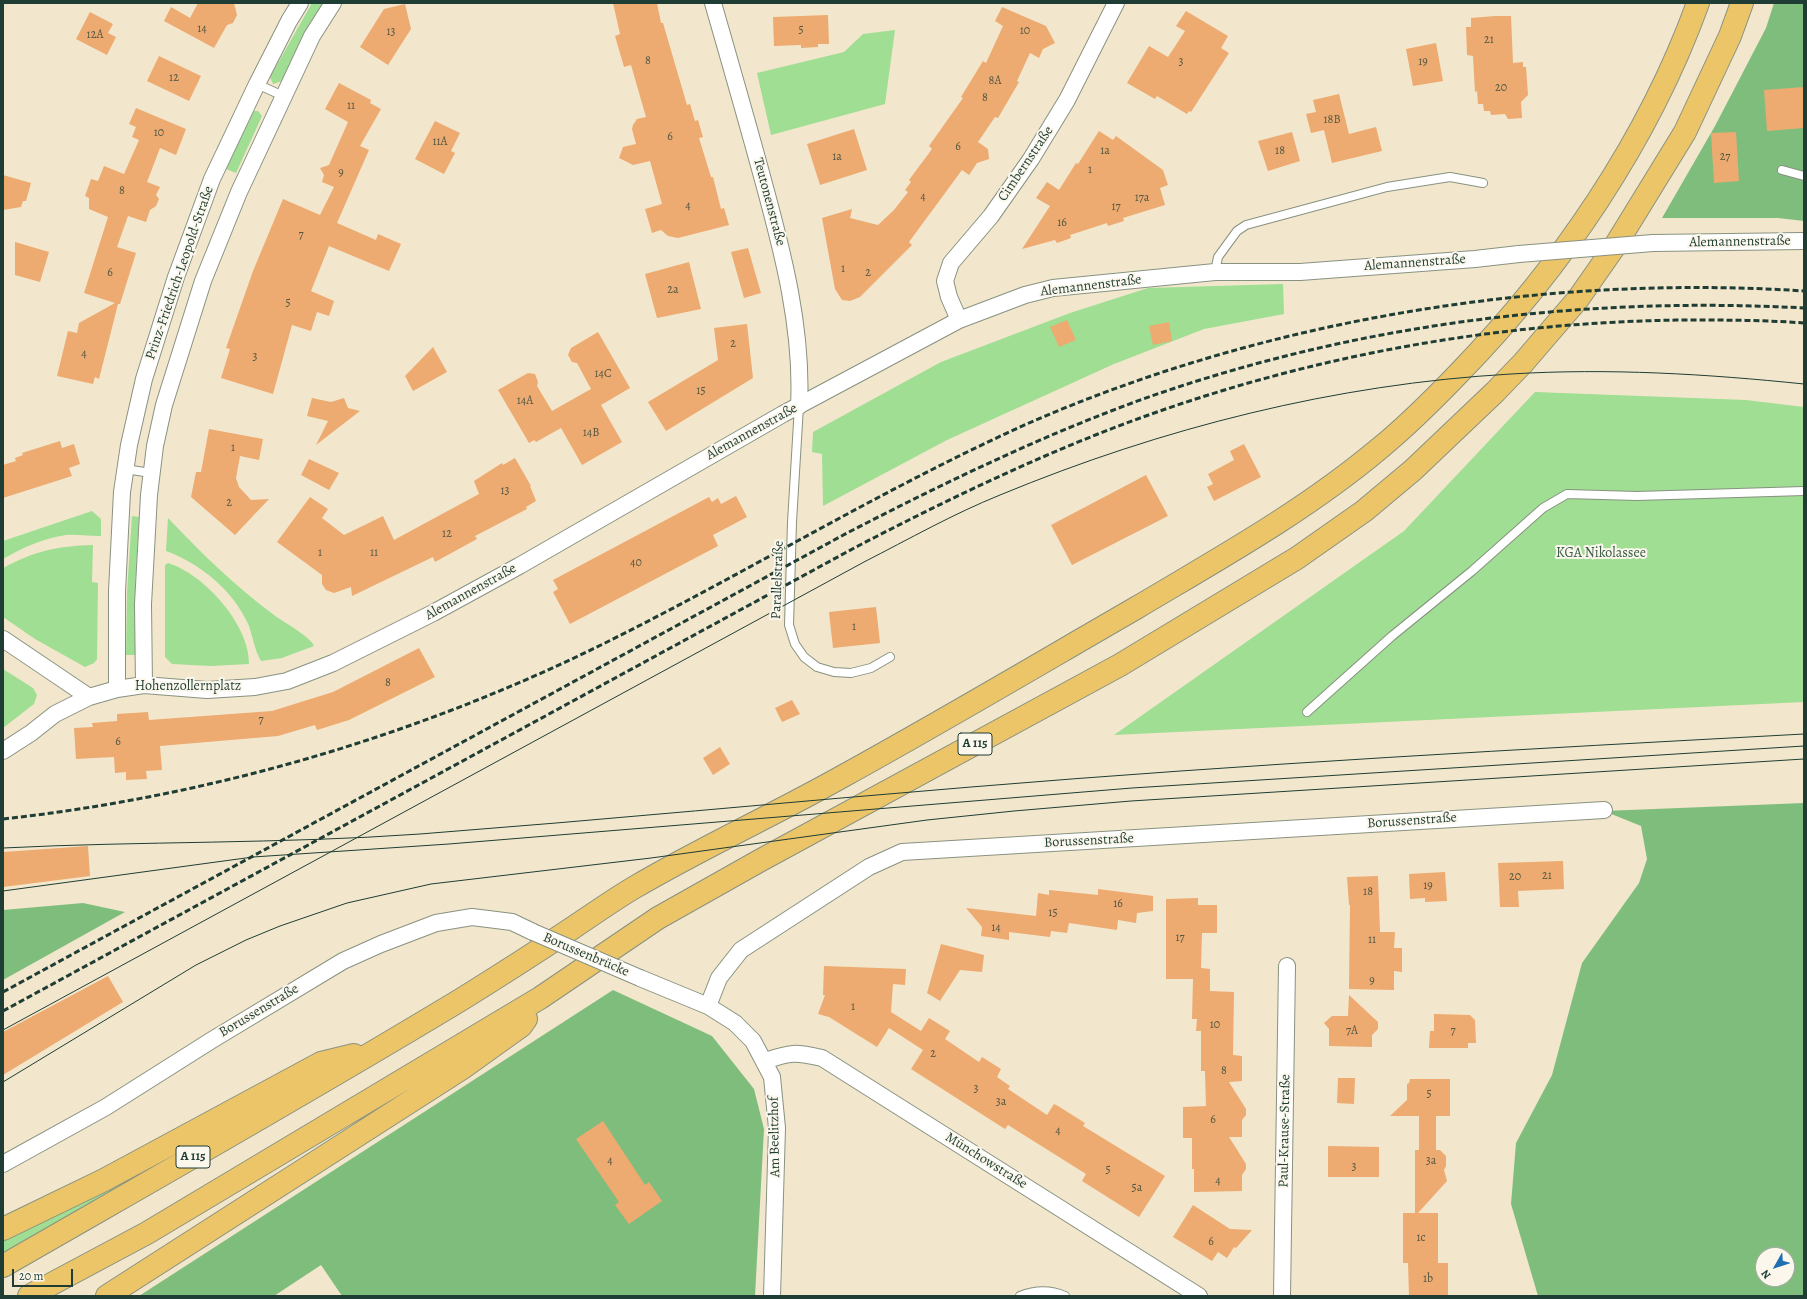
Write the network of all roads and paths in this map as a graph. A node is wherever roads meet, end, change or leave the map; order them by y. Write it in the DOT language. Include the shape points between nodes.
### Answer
graph roads {
  1 [pos="300,3"];
  2 [pos="333,3"];
  3 [pos="713,3"];
  4 [pos="1116,3"];
  5 [pos="1698,3"];
  6 [pos="1742,3"];
  7 [pos="257,84"];
  8 [pos="283,96"];
  9 [pos="1782,170"];
  10 [pos="1804,176"];
  11 [pos="1483,183"];
  12 [pos="1804,241"];
  13 [pos="1215,272"];
  14 [pos="959,320"];
  15 [pos="799,406"];
  16 [pos="125,469"];
  17 [pos="151,473"];
  18 [pos="1804,491"];
  19 [pos="3,639"];
  20 [pos="890,657"];
  21 [pos="316,671"];
  22 [pos="144,685"];
  23 [pos="116,689"];
  24 [pos="89,697"];
  25 [pos="1307,712"];
  26 [pos="3,751"];
  27 [pos="1604,810"];
  28 [pos="533,932"];
  29 [pos="1287,966"];
  30 [pos="540,998"];
  31 [pos="708,1006"];
  32 [pos="383,1047"];
  33 [pos="765,1061"];
  34 [pos="3,1164"];
  35 [pos="3,1229"];
  36 [pos="3,1266"];
  37 [pos="29,1296"];
  38 [pos="107,1296"];
  39 [pos="772,1296"];
  40 [pos="1020,1296"];
  41 [pos="1065,1296"];
  42 [pos="1199,1296"];
  43 [pos="1282,1296"];
  1 -- 7 [label="street, Prinz-Friedrich-Leopold-Straße"];
  2 -- 8 [label="street, Prinz-Friedrich-Leopold-Straße" via="312,36"];
  3 -- 15 [label="street, Teutonenstraße" via="784,258 795,333 800,384"];
  4 -- 14 [label="street, Cimbernstraße" via="1067,100 1031,159 991,216 952,263 945,281"];
  5 -- 32 [label="highway, A 115" via="1667,77 1642,126 1612,178 1541,279 1488,342 1435,398 1384,445 1339,481 1273,527 843,777 633,888 515,966"];
  6 -- 30 [label="highway, A 115" via="1730,36 1685,132 1615,246 1578,299 1523,364 1495,392 1413,470 1364,511 1297,558 1120,665 658,918"];
  7 -- 8 [label="lane"];
  7 -- 16 [label="street, Prinz-Friedrich-Leopold-Straße" via="212,179 176,277 144,379"];
  8 -- 17 [label="street, Prinz-Friedrich-Leopold-Straße" via="239,192 203,280 164,405"];
  9 -- 10 [label="lane"];
  11 -- 13 [label="lane" via="1450,177 1387,187 1246,225 1237,231 1218,257"];
  12 -- 13 [label="street, Alemannenstraße, bridge" via="1653,243 1300,272"];
  13 -- 14 [label="street, Alemannenstraße" via="1053,288 1025,295"];
  14 -- 15 [label="street, Alemannenstraße"];
  15 -- 20 [label="lane, Parallelstraße" via="789,625 795,644 804,657 817,667 834,672 851,673 871,668"];
  15 -- 21 [label="street, Alemannenstraße" via="447,606"];
  16 -- 17 [label="lane"];
  16 -- 23 [label="street, Prinz-Friedrich-Leopold-Straße" via="117,591"];
  17 -- 22 [label="street, Prinz-Friedrich-Leopold-Straße" via="144,604"];
  18 -- 25 [label="lane" via="1637,496 1567,494 1543,508"];
  19 -- 24 [label="street"];
  21 -- 22 [label="street, Hohenzollernplatz" via="287,681 255,687 207,690"];
  22 -- 23 [label="street, Hohenzollernplatz"];
  23 -- 24 [label="street, Hohenzollernplatz"];
  24 -- 26 [label="street, Hohenzollernplatz" via="55,714"];
  27 -- 31 [label="street, Borussenstraße" via="902,852 870,867 741,950 719,978"];
  28 -- 31 [label="street, Borussenbrücke, bridge"];
  28 -- 34 [label="street, Borussenstraße" via="512,922 472,917 436,923 374,947 343,961 106,1107"];
  29 -- 43 [label="street, Paul-Krause-Straße"];
  30 -- 37 [label="highway, A 115" via="147,1233"];
  30 -- 38 [label="highway" via="521,1026 461,1069"];
  31 -- 33 [label="street, Am Beelitzhof" via="735,1023 753,1041"];
  32 -- 35 [label="highway" via="321,1063 104,1180"];
  32 -- 36 [label="highway, A 115"];
  33 -- 39 [label="street, Am Beelitzhof" via="772,1077 777,1128"];
  33 -- 42 [label="street, Münchowstraße" via="799,1052 822,1058"];
  40 -- 41 [label="lane" via="1039,1291 1055,1292"];
}
